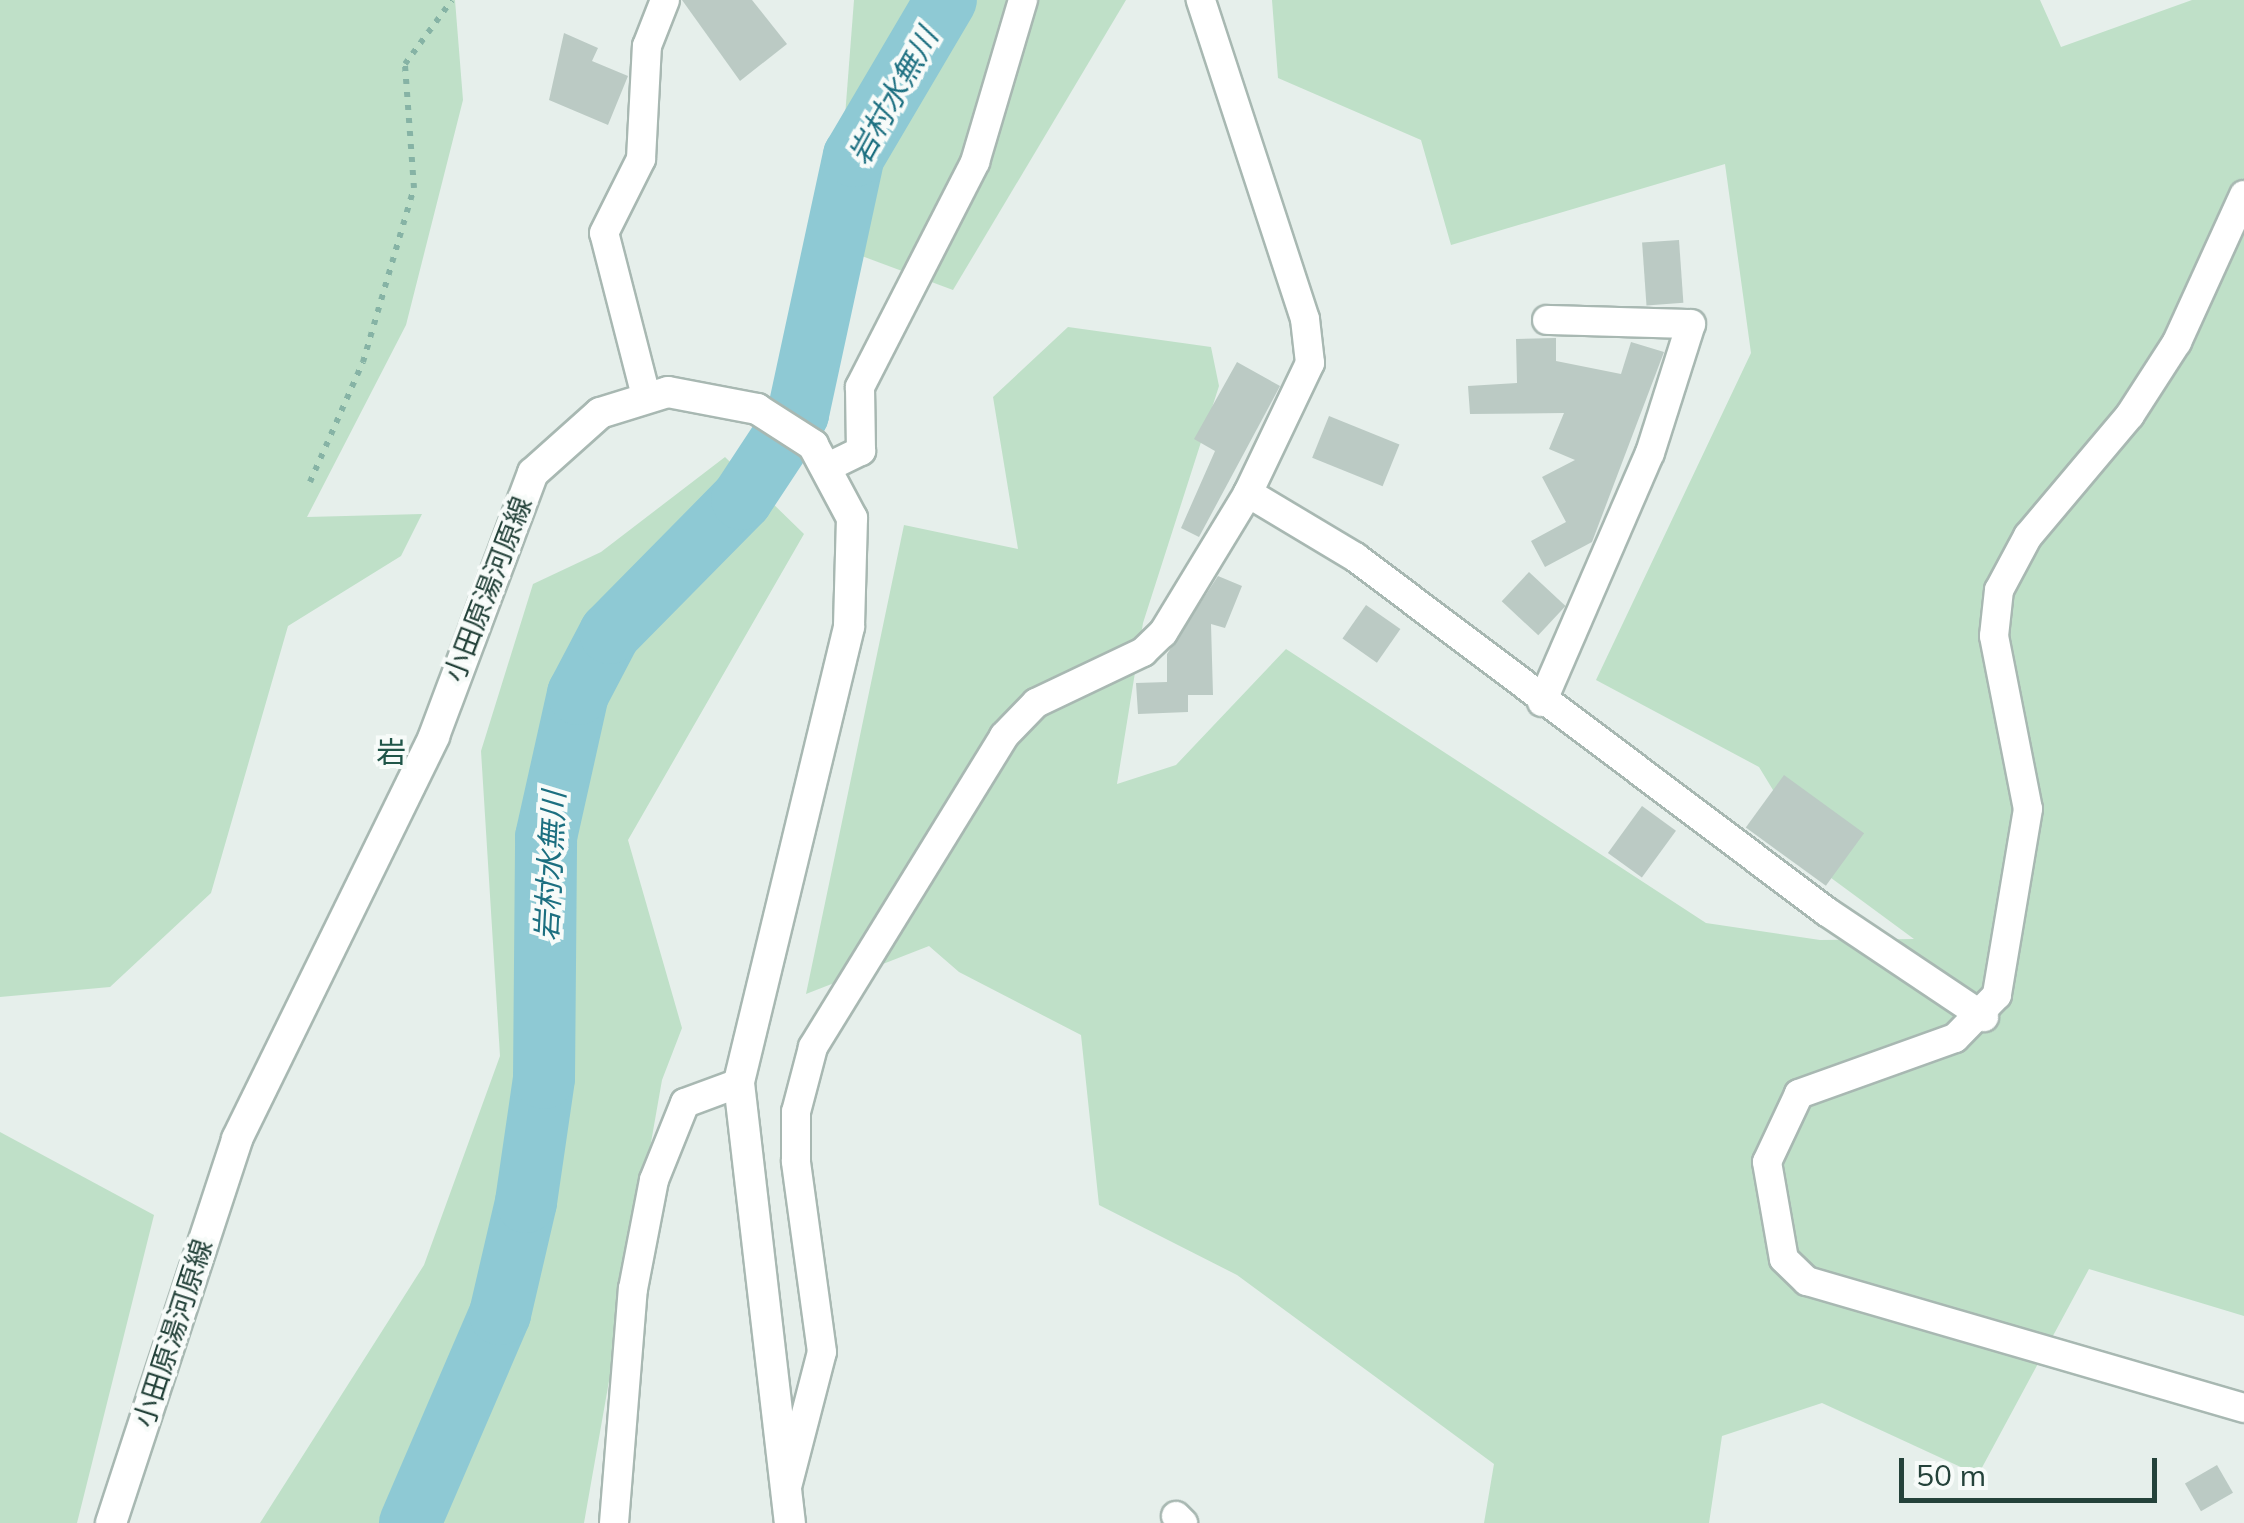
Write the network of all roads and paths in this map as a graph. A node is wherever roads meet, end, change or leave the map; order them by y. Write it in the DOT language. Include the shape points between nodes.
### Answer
graph roads {
  1 [pos="452,0"];
  2 [pos="665,0"];
  3 [pos="1023,0"];
  4 [pos="1201,0"];
  5 [pos="2244,194"];
  6 [pos="1548,320"];
  7 [pos="646,396"];
  8 [pos="821,456"];
  9 [pos="310,482"];
  10 [pos="1248,493"];
  11 [pos="1542,702"];
  12 [pos="1984,1017"];
  13 [pos="739,1083"];
  14 [pos="2244,1408"];
  15 [pos="787,1510"];
  16 [pos="112,1523"];
  17 [pos="614,1523"];
  1 -- 9 [label="path" via="405,64 414,188 363,362"];
  2 -- 7 [label="street" via="647,46 641,158 604,233"];
  3 -- 8 [label="street" via="975,162 860,387 861,450"];
  4 -- 10 [label="street" via="1305,319 1310,363"];
  5 -- 12 [label="street" via="2177,342 2130,415 2028,536 2000,590 1994,636 2028,809 2008,952"];
  6 -- 11 [label="street" via="1691,324 1650,453"];
  7 -- 8 [label="main road, 小田原湯河原線" via="690,392 757,410"];
  7 -- 16 [label="main road, 小田原湯河原線" via="572,432 533,473 516,508 434,736 237,1139"];
  8 -- 13 [label="main road" via="852,518 849,627"];
  10 -- 11 [label="street" via="1355,557"];
  10 -- 15 [label="street" via="1143,652 1036,703 1004,736 813,1047 796,1112 796,1161 822,1352"];
  11 -- 12 [label="street"];
  12 -- 14 [label="street" via="1955,1038 1799,1094 1767,1162 1784,1259 1834,1294"];
  13 -- 15 [label="main road"];
  13 -- 17 [label="street" via="685,1103 654,1180 632,1290"];
}
